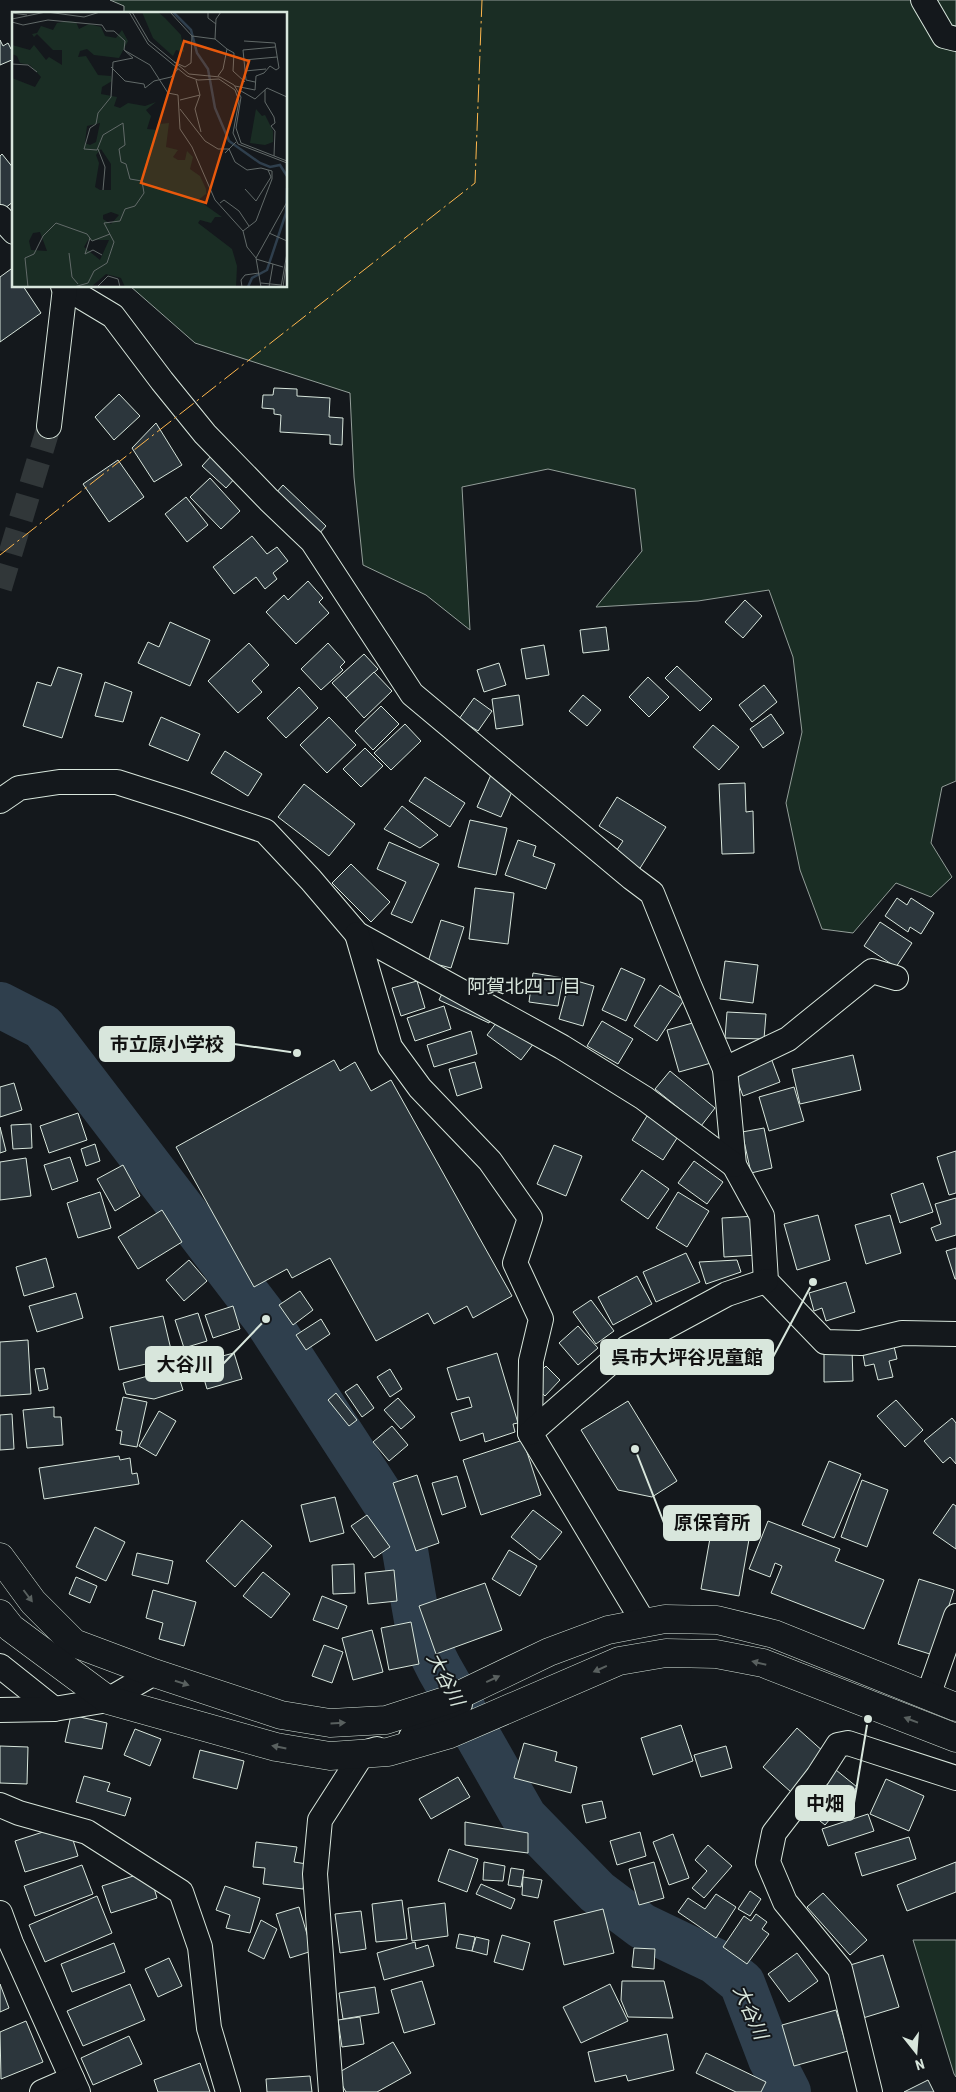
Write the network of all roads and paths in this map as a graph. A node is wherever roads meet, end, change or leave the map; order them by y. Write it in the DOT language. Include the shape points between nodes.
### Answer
graph roads {
  1 [pos="923,0"];
  2 [pos="956,39"];
  3 [pos="0,217"];
  4 [pos="12,230"];
  5 [pos="64,288"];
  6 [pos="66,288"];
  7 [pos="49,426"];
  8 [pos="0,801"];
  9 [pos="357,934"];
  10 [pos="896,978"];
  11 [pos="725,1069"];
  12 [pos="734,1165"];
  13 [pos="766,1281"];
  14 [pos="956,1334"];
  15 [pos="530,1433"];
  16 [pos="0,1557"];
  17 [pos="0,1614"];
  18 [pos="956,1616"];
  19 [pos="644,1623"];
  20 [pos="0,1666"];
  21 [pos="154,1673"];
  22 [pos="928,1696"];
  23 [pos="108,1700"];
  24 [pos="460,1704"];
  25 [pos="956,1707"];
  26 [pos="54,1709"];
  27 [pos="0,1710"];
  28 [pos="956,1738"];
  29 [pos="363,1753"];
  30 [pos="956,1778"];
  31 [pos="0,1805"];
  32 [pos="0,1913"];
  33 [pos="6,1945"];
  34 [pos="75,2086"];
  35 [pos="42,2092"];
  36 [pos="228,2092"];
  37 [pos="331,2092"];
  38 [pos="870,2092"];
  1 -- 2 [label="street" via="944,36"];
  3 -- 4 [label="street"];
  5 -- 7 [label="street"];
  6 -- 11 [label="street" via="113,316 205,434 312,541 412,694 652,893"];
  8 -- 9 [label="street" via="19,788 59,782 117,782 265,831"];
  9 -- 12 [label="street" via="562,1047 644,1098"];
  9 -- 15 [label="street" via="390,1047 420,1088 490,1161 530,1218 515,1263 542,1319 531,1361"];
  10 -- 11 [label="street" via="872,971 788,1039"];
  11 -- 12 [label="street"];
  12 -- 13 [label="street" via="762,1216"];
  13 -- 14 [label="street" via="825,1342 861,1343 902,1333"];
  13 -- 15 [label="street" via="727,1294 627,1348"];
  15 -- 19 [label="street"];
  16 -- 21 [label="street, one-way" via="33,1602 74,1643"];
  17 -- 23 [label="street" via="11,1628"];
  18 -- 22 [label="street"];
  21 -- 19 [label="street, one-way" via="280,1715 330,1723 386,1720 451,1699 549,1652 599,1633"];
  19 -- 22 [label="street" via="665,1619 718,1620 774,1634"];
  20 -- 26 [label="street"];
  21 -- 23 [label="street"];
  22 -- 25 [label="street"];
  23 -- 26 [label="street"];
  29 -- 23 [label="street, one-way" via="330,1756 276,1747"];
  24 -- 29 [label="street" via="435,1728"];
  26 -- 27 [label="street"];
  28 -- 29 [label="street, one-way" via="763,1663 716,1654 666,1653 619,1660 450,1734 388,1752"];
  29 -- 37 [label="street" via="320,1820 315,1874"];
  30 -- 38 [label="street" via="848,1743 838,1744 774,1833 768,1862 785,1902 840,1969"];
  31 -- 36 [label="street" via="87,1832 181,1892 200,1947 209,2028"];
  32 -- 33 [label="street"];
  33 -- 34 [label="street"];
  34 -- 35 [label="street"];
}
